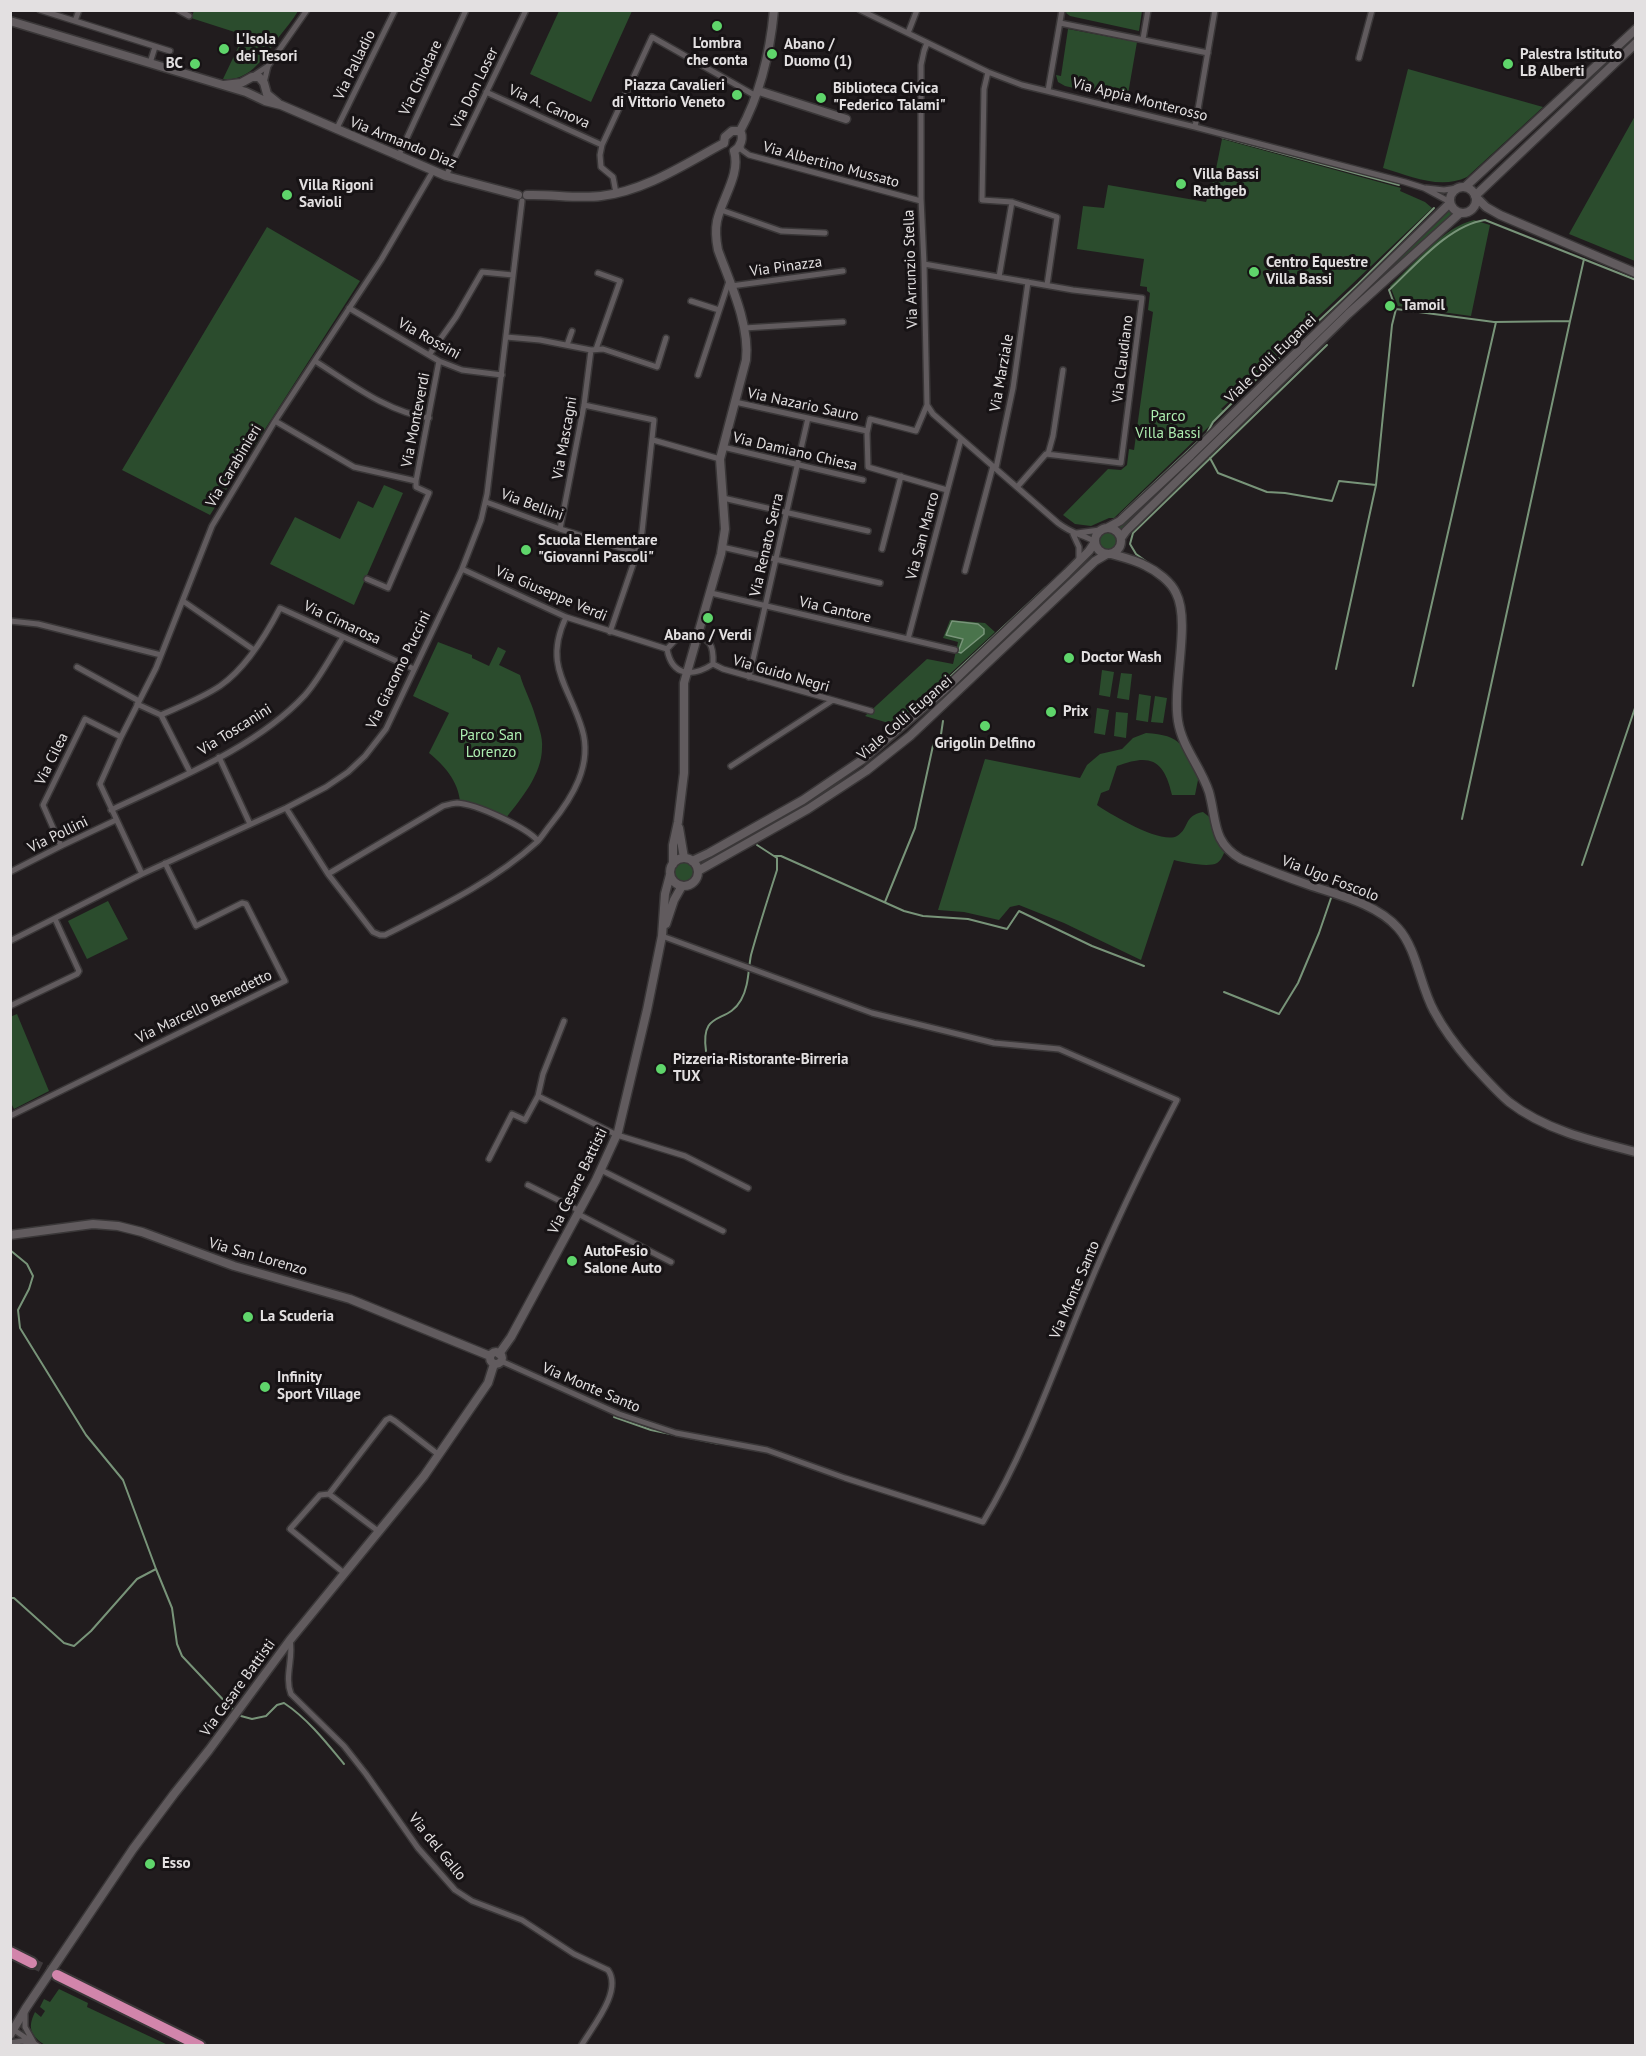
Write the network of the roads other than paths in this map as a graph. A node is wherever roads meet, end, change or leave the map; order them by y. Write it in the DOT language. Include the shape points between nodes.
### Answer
graph roads {
  1 [pos="40,10"];
  2 [pos="79,10"];
  3 [pos="178,10"];
  4 [pos="307,10"];
  5 [pos="395,10"];
  6 [pos="466,10"];
  7 [pos="526,10"];
  8 [pos="774,10"];
  9 [pos="861,10"];
  10 [pos="917,10"];
  11 [pos="1062,10"];
  12 [pos="1148,10"];
  13 [pos="1215,10"];
  14 [pos="1372,10"];
  15 [pos="189,16"];
  16 [pos="10,21"];
  17 [pos="75,21"];
  18 [pos="1060,23"];
  19 [pos="1635,29"];
  20 [pos="908,33"];
  21 [pos="1143,39"];
  22 [pos="1635,43"];
  23 [pos="927,44"];
  24 [pos="155,47"];
  25 [pos="170,51"];
  26 [pos="1209,53"];
  27 [pos="1359,58"];
  28 [pos="150,63"];
  29 [pos="268,66"];
  30 [pos="988,72"];
  31 [pos="249,79"];
  32 [pos="223,85"];
  33 [pos="264,85"];
  34 [pos="1048,91"];
  35 [pos="486,92"];
  36 [pos="251,94"];
  37 [pos="757,94"];
  38 [pos="281,105"];
  39 [pos="846,119"];
  40 [pos="1195,127"];
  41 [pos="336,130"];
  42 [pos="740,131"];
  43 [pos="724,143"];
  44 [pos="602,145"];
  45 [pos="737,148"];
  46 [pos="398,157"];
  47 [pos="433,171"];
  48 [pos="446,177"];
  49 [pos="1424,188"];
  50 [pos="1461,188"];
  51 [pos="616,193"];
  52 [pos="1475,196"];
  53 [pos="523,197"];
  54 [pos="921,200"];
  55 [pos="1012,202"];
  56 [pos="1450,203"];
  57 [pos="721,210"];
  58 [pos="1471,210"];
  59 [pos="1460,213"];
  60 [pos="1500,215"];
  61 [pos="825,232"];
  62 [pos="924,264"];
  63 [pos="843,271"];
  64 [pos="598,273"];
  65 [pos="1635,273"];
  66 [pos="513,275"];
  67 [pos="999,277"];
  68 [pos="1028,282"];
  69 [pos="730,283"];
  70 [pos="1047,285"];
  71 [pos="691,301"];
  72 [pos="349,308"];
  73 [pos="719,310"];
  74 [pos="843,322"];
  75 [pos="744,328"];
  76 [pos="572,331"];
  77 [pos="506,337"];
  78 [pos="666,338"];
  79 [pos="567,345"];
  80 [pos="594,349"];
  81 [pos="429,355"];
  82 [pos="315,361"];
  83 [pos="439,361"];
  84 [pos="1063,370"];
  85 [pos="502,375"];
  86 [pos="698,375"];
  87 [pos="735,402"];
  88 [pos="584,405"];
  89 [pos="927,405"];
  90 [pos="429,418"];
  91 [pos="808,418"];
  92 [pos="275,421"];
  93 [pos="867,431"];
  94 [pos="961,439"];
  95 [pos="653,440"];
  96 [pos="723,447"];
  97 [pos="1048,454"];
  98 [pos="720,459"];
  99 [pos="797,465"];
  100 [pos="995,467"];
  101 [pos="901,476"];
  102 [pos="863,480"];
  103 [pos="416,481"];
  104 [pos="1018,486"];
  105 [pos="947,490"];
  106 [pos="723,498"];
  107 [pos="486,502"];
  108 [pos="787,512"];
  109 [pos="560,529"];
  110 [pos="1104,529"];
  111 [pos="868,531"];
  112 [pos="1072,534"];
  113 [pos="1121,539"];
  114 [pos="1094,542"];
  115 [pos="722,547"];
  116 [pos="882,549"];
  117 [pos="637,553"];
  118 [pos="1109,554"];
  119 [pos="777,559"];
  120 [pos="1079,561"];
  121 [pos="1135,561"];
  122 [pos="462,569"];
  123 [pos="965,571"];
  124 [pos="367,579"];
  125 [pos="880,583"];
  126 [pos="711,593"];
  127 [pos="183,601"];
  128 [pos="766,607"];
  129 [pos="566,617"];
  130 [pos="10,621"];
  131 [pos="610,632"];
  132 [pos="697,635"];
  133 [pos="343,637"];
  134 [pos="908,639"];
  135 [pos="254,650"];
  136 [pos="668,650"];
  137 [pos="955,650"];
  138 [pos="161,655"];
  139 [pos="713,664"];
  140 [pos="77,667"];
  141 [pos="414,669"];
  142 [pos="686,672"];
  143 [pos="749,677"];
  144 [pos="833,700"];
  145 [pos="138,702"];
  146 [pos="871,711"];
  147 [pos="161,715"];
  148 [pos="121,737"];
  149 [pos="219,757"];
  150 [pos="731,766"];
  151 [pos="190,772"];
  152 [pos="286,808"];
  153 [pos="111,810"];
  154 [pos="116,820"];
  155 [pos="678,822"];
  156 [pos="250,824"];
  157 [pos="538,841"];
  158 [pos="61,846"];
  159 [pos="688,860"];
  160 [pos="165,863"];
  161 [pos="673,864"];
  162 [pos="698,871"];
  163 [pos="10,872"];
  164 [pos="142,874"];
  165 [pos="328,874"];
  166 [pos="670,875"];
  167 [pos="682,886"];
  168 [pos="55,919"];
  169 [pos="662,936"];
  170 [pos="10,941"];
  171 [pos="10,1006"];
  172 [pos="564,1021"];
  173 [pos="538,1096"];
  174 [pos="10,1116"];
  175 [pos="617,1135"];
  176 [pos="1635,1152"];
  177 [pos="489,1159"];
  178 [pos="601,1170"];
  179 [pos="528,1185"];
  180 [pos="748,1188"];
  181 [pos="579,1212"];
  182 [pos="723,1231"];
  183 [pos="10,1235"];
  184 [pos="671,1262"];
  185 [pos="496,1359"];
  186 [pos="439,1455"];
  187 [pos="329,1494"];
  188 [pos="378,1531"];
  189 [pos="344,1573"];
  190 [pos="290,1640"];
  191 [pos="10,1952"];
  192 [pos="32,1963"];
  193 [pos="57,1975"];
  194 [pos="26,2008"];
  195 [pos="12,2032"];
  196 [pos="10,2043"];
  197 [pos="36,2044"];
  198 [pos="200,2046"];
  199 [pos="581,2046"];
  1 -- 17 [label="street"];
  2 -- 17 [label="street"];
  3 -- 15 [label="street"];
  4 -- 29 [label="street"];
  5 -- 41 [label="street, Via Palladio"];
  6 -- 46 [label="street, Via Chiodare"];
  7 -- 35 [label="street, Via Don Loser"];
  8 -- 37 [label="main road" via="769,50"];
  9 -- 20 [label="street, Via Appia Monterosso"];
  10 -- 20 [label="street"];
  11 -- 18 [label="street"];
  12 -- 21 [label="street"];
  13 -- 26 [label="street"];
  14 -- 27 [label="street"];
  16 -- 28 [label="main road, Via Armando Diaz"];
  17 -- 24 [label="street"];
  18 -- 21 [label="street"];
  18 -- 34 [label="street"];
  19 -- 50 [label="main road, Viale Colli Euganei"];
  20 -- 23 [label="street, Via Appia Monterosso"];
  21 -- 26 [label="street"];
  22 -- 52 [label="main road"];
  23 -- 30 [label="street, Via Appia Monterosso"];
  23 -- 54 [label="street, Via Arrunzio Stella" via="921,65"];
  24 -- 25 [label="street"];
  24 -- 28 [label="street"];
  26 -- 40 [label="street"];
  28 -- 32 [label="main road, Via Armando Diaz"];
  29 -- 31 [label="street"];
  29 -- 33 [label="street"];
  30 -- 34 [label="street, Via Appia Monterosso"];
  30 -- 55 [label="street" via="984,89 982,200"];
  31 -- 32 [label="main road, Via Armando Diaz"];
  31 -- 33 [label="main road" via="259,77"];
  31 -- 36 [label="main road" via="245,89"];
  32 -- 36 [label="main road, Via Armando Diaz"];
  33 -- 36 [label="main road" via="261,94"];
  33 -- 38 [label="main road, Via Armando Diaz" via="269,96"];
  34 -- 40 [label="street, Via Appia Monterosso"];
  35 -- 44 [label="street, Via A. Canova"];
  35 -- 48 [label="street, Via Don Loser"];
  36 -- 38 [label="main road, Via Armando Diaz"];
  37 -- 39 [label="main road"];
  37 -- 42 [label="main road"];
  37 -- 44 [label="street" via="652,37"];
  38 -- 41 [label="main road, Via Armando Diaz"];
  40 -- 49 [label="street, Via Appia Monterosso"];
  41 -- 46 [label="main road, Via Armando Diaz"];
  42 -- 43 [label="main road" via="732,130"];
  42 -- 45 [label="main road"];
  43 -- 45 [label="main road" via="726,148"];
  43 -- 51 [label="main road, Via Armando Diaz" via="655,179"];
  44 -- 51 [label="street" via="601,167 613,177"];
  45 -- 54 [label="street, Via Albertino Mussato" via="749,155"];
  45 -- 57 [label="main road, Via Cesare Battisti" via="736,164"];
  46 -- 47 [label="main road, Via Armando Diaz"];
  47 -- 48 [label="main road, Via Armando Diaz"];
  47 -- 72 [label="street, Via Carabinieri"];
  48 -- 53 [label="main road, Via Armando Diaz"];
  49 -- 50 [label="street, Via Appia Monterosso"];
  49 -- 56 [label="street, Via Appia Monterosso"];
  50 -- 52 [label="main road" via="1472,190"];
  50 -- 56 [label="main road, Viale Colli Euganei" via="1451,194"];
  51 -- 53 [label="main road, Via Armando Diaz"];
  52 -- 58 [label="main road"];
  52 -- 60 [label="main road"];
  53 -- 66 [label="street, Via Giacomo Puccini"];
  54 -- 62 [label="street, Via Arrunzio Stella"];
  55 -- 67 [label="street"];
  55 -- 70 [label="street" via="1057,217"];
  56 -- 59 [label="main road"];
  56 -- 110 [label="main road, Viale Colli Euganei" via="1191,455 1120,521"];
  57 -- 61 [label="street" via="780,231"];
  57 -- 69 [label="main road, Via Cesare Battisti" via="716,236"];
  58 -- 59 [label="main road, Viale Colli Euganei"];
  58 -- 60 [label="main road"];
  59 -- 113 [label="main road, Viale Colli Euganei" via="1341,321"];
  60 -- 65 [label="main road"];
  62 -- 67 [label="street, Via Claudiano"];
  62 -- 89 [label="street, Via Arrunzio Stella"];
  63 -- 69 [label="street, Via Pinazza"];
  64 -- 80 [label="street, Via Mascagni" via="620,281"];
  66 -- 77 [label="street, Via Giacomo Puccini"];
  66 -- 81 [label="street" via="482,272"];
  67 -- 68 [label="street, Via Claudiano"];
  68 -- 70 [label="street, Via Claudiano"];
  68 -- 100 [label="street, Via Marziale" via="1013,388"];
  69 -- 73 [label="street"];
  69 -- 75 [label="main road, Via Cesare Battisti"];
  70 -- 97 [label="street, Via Claudiano" via="1143,300 1121,463"];
  71 -- 73 [label="street"];
  72 -- 81 [label="street, Via Rossini"];
  72 -- 82 [label="street, Via Carabinieri"];
  73 -- 86 [label="street"];
  74 -- 75 [label="street"];
  75 -- 87 [label="main road, Via Cesare Battisti" via="746,360"];
  76 -- 79 [label="street"];
  77 -- 79 [label="street"];
  77 -- 85 [label="street, Via Giacomo Puccini"];
  78 -- 80 [label="street" via="657,367"];
  79 -- 80 [label="street"];
  80 -- 88 [label="street, Via Mascagni"];
  81 -- 83 [label="street, Via Rossini"];
  82 -- 90 [label="street" via="398,411"];
  82 -- 92 [label="street, Via Carabinieri"];
  83 -- 85 [label="street, Via Rossini" via="462,370"];
  83 -- 90 [label="street, Via Monteverdi"];
  84 -- 97 [label="street"];
  85 -- 107 [label="street, Via Giacomo Puccini"];
  87 -- 91 [label="street, Via Nazario Sauro"];
  87 -- 96 [label="main road, Via Cesare Battisti"];
  88 -- 95 [label="street" via="654,420"];
  88 -- 109 [label="street, Via Mascagni"];
  89 -- 93 [label="street, Via Nazario Sauro" via="916,431 870,419"];
  89 -- 94 [label="street"];
  90 -- 103 [label="street, Via Monteverdi"];
  91 -- 93 [label="street, Via Nazario Sauro"];
  91 -- 99 [label="street, Via Renato Serra"];
  92 -- 103 [label="street" via="354,467"];
  92 -- 127 [label="street, Via Carabinieri" via="212,526"];
  93 -- 101 [label="street, Via Nazario Sauro" via="868,467"];
  94 -- 100 [label="street"];
  94 -- 105 [label="street, Via San Marco"];
  95 -- 98 [label="street"];
  95 -- 117 [label="street"];
  96 -- 98 [label="main road, Via Cesare Battisti"];
  96 -- 99 [label="street, Via Damiano Chiesa"];
  97 -- 104 [label="street"];
  98 -- 106 [label="main road, Via Cesare Battisti"];
  99 -- 102 [label="street, Via Damiano Chiesa"];
  99 -- 108 [label="street, Via Renato Serra"];
  100 -- 104 [label="street"];
  100 -- 123 [label="street"];
  101 -- 105 [label="street, Via Nazario Sauro"];
  101 -- 116 [label="street"];
  103 -- 124 [label="street, Via Monteverdi" via="416,487 429,493 388,588"];
  104 -- 112 [label="street"];
  105 -- 134 [label="street, Via San Marco"];
  106 -- 108 [label="street"];
  106 -- 115 [label="main road, Via Cesare Battisti"];
  107 -- 109 [label="street, Via Bellini"];
  107 -- 122 [label="street, Via Giacomo Puccini"];
  108 -- 111 [label="street"];
  108 -- 119 [label="street, Via Renato Serra"];
  109 -- 117 [label="street, Via Bellini"];
  110 -- 112 [label="street"];
  110 -- 113 [label="main road" via="1116,530"];
  110 -- 114 [label="main road, Viale Colli Euganei"];
  112 -- 114 [label="street"];
  112 -- 120 [label="street" via="1079,547"];
  113 -- 118 [label="main road, Viale Colli Euganei" via="1118,549"];
  113 -- 121 [label="main road, Via Ugo Foscolo"];
  114 -- 118 [label="main road" via="1099,551"];
  114 -- 120 [label="main road, Viale Colli Euganei"];
  115 -- 119 [label="street"];
  115 -- 126 [label="main road, Via Cesare Battisti"];
  117 -- 131 [label="street"];
  118 -- 121 [label="main road, Via Ugo Foscolo"];
  118 -- 162 [label="main road, Viale Colli Euganei" via="1095,561 910,736 866,771"];
  119 -- 125 [label="street"];
  119 -- 128 [label="street, Via Renato Serra"];
  120 -- 159 [label="main road, Viale Colli Euganei" via="943,691 862,760 803,800 709,853"];
  121 -- 176 [label="main road, Via Ugo Foscolo" via="1158,573 1175,591 1180,603 1178,721 1204,778 1222,844 1241,859 1364,905 1389,920 1398,927 1411,950 1425,993 1444,1028 1500,1093 1544,1122"];
  122 -- 129 [label="street, Via Giuseppe Verdi"];
  122 -- 141 [label="street, Via Giacomo Puccini"];
  126 -- 128 [label="street, Via Cantore"];
  126 -- 132 [label="main road, Via Cesare Battisti"];
  127 -- 135 [label="street"];
  127 -- 138 [label="street, Via Carabinieri"];
  128 -- 134 [label="street, Via Cantore"];
  128 -- 143 [label="street, Via Renato Serra"];
  129 -- 131 [label="street, Via Giuseppe Verdi"];
  129 -- 157 [label="street" via="558,638 557,664 583,731 584,757 575,792"];
  130 -- 138 [label="street" via="38,624"];
  131 -- 136 [label="street, Via Giuseppe Verdi"];
  132 -- 136 [label="street" via="684,634"];
  132 -- 139 [label="street" via="710,643"];
  132 -- 142 [label="main road, Via Cesare Battisti"];
  133 -- 135 [label="street, Via Cimarosa" via="280,608"];
  133 -- 141 [label="street, Via Cimarosa"];
  133 -- 149 [label="street, Via Toscanini" via="299,701 263,730"];
  134 -- 137 [label="street, Via Cantore"];
  135 -- 147 [label="street, Via Cimarosa" via="221,686"];
  136 -- 142 [label="street" via="677,670"];
  138 -- 145 [label="street"];
  139 -- 142 [label="street" via="697,673"];
  139 -- 143 [label="street, Via Guido Negri"];
  140 -- 145 [label="street"];
  141 -- 152 [label="street, Via Giacomo Puccini" via="386,729 365,756 326,787"];
  142 -- 155 [label="main road, Via Cesare Battisti" via="684,773"];
  143 -- 144 [label="street, Via Guido Negri"];
  144 -- 146 [label="street"];
  144 -- 150 [label="street, Via Guido Negri"];
  145 -- 147 [label="street"];
  145 -- 148 [label="street"];
  147 -- 151 [label="street"];
  148 -- 153 [label="street" via="100,784"];
  148 -- 158 [label="street, Via Cilea" via="85,719 43,805"];
  149 -- 151 [label="street, Via Toscanini"];
  149 -- 156 [label="street"];
  151 -- 153 [label="street, Via Toscanini"];
  152 -- 156 [label="street, Via Giacomo Puccini"];
  152 -- 165 [label="street"];
  153 -- 154 [label="street"];
  154 -- 158 [label="street, Via Pollini"];
  154 -- 164 [label="street"];
  155 -- 159 [label="main road, Via Cesare Battisti"];
  155 -- 161 [label="main road, Via Cesare Battisti"];
  156 -- 160 [label="street, Via Giacomo Puccini"];
  157 -- 165 [label="street" via="532,834 491,815 456,803 444,806"];
  157 -- 165 [label="street" via="462,894 383,935 373,932"];
  158 -- 163 [label="street, Via Pollini"];
  159 -- 161 [label="main road"];
  159 -- 162 [label="main road, Via Cesare Battisti"];
  160 -- 164 [label="street, Via Giacomo Puccini"];
  160 -- 174 [label="street, Via Marcello Benedetto" via="196,926 246,904 285,981"];
  161 -- 166 [label="main road, Via Cesare Battisti"];
  162 -- 167 [label="main road, Via Cesare Battisti" via="694,882"];
  164 -- 168 [label="street, Via Giacomo Puccini"];
  166 -- 167 [label="main road" via="674,883"];
  166 -- 169 [label="main road, Via Cesare Battisti"];
  167 -- 169 [label="main road, Via Cesare Battisti"];
  168 -- 170 [label="street, Via Giacomo Puccini"];
  168 -- 171 [label="street" via="79,971"];
  169 -- 175 [label="main road, Via Cesare Battisti"];
  169 -- 185 [label="street, Via Monte Santo" via="872,1013 994,1043 1059,1049 1177,1100 1116,1223 1038,1410 983,1522 767,1450 676,1433 619,1414"];
  172 -- 173 [label="street"];
  173 -- 175 [label="street"];
  173 -- 177 [label="street" via="525,1120 512,1114"];
  175 -- 178 [label="main road, Via Cesare Battisti"];
  175 -- 180 [label="street" via="685,1156"];
  178 -- 181 [label="main road, Via Cesare Battisti"];
  178 -- 182 [label="street"];
  179 -- 181 [label="street"];
  181 -- 184 [label="street"];
  181 -- 185 [label="main road, Via Cesare Battisti"];
  183 -- 185 [label="main road, Via San Lorenzo" via="93,1224 142,1232 234,1266 350,1299"];
  185 -- 186 [label="main road, Via Cesare Battisti" via="488,1383"];
  186 -- 187 [label="street" via="390,1418"];
  186 -- 188 [label="main road, Via Cesare Battisti"];
  187 -- 188 [label="street"];
  187 -- 189 [label="street" via="320,1495 290,1528"];
  188 -- 189 [label="main road, Via Cesare Battisti"];
  189 -- 190 [label="main road, Via Cesare Battisti"];
  190 -- 194 [label="main road, Via Cesare Battisti" via="133,1849"];
  190 -- 199 [label="street, Via del Gallo" via="287,1684 291,1694 344,1746 455,1890 472,1901 522,1920 612,1975 610,1999"];
  191 -- 192 [label="highway"];
  193 -- 198 [label="highway"];
  194 -- 195 [label="main road, Via Cesare Battisti"];
  194 -- 197 [label="street" via="25,2027"];
  195 -- 197 [label="street"];
  196 -- 197 [label="street"];
}
